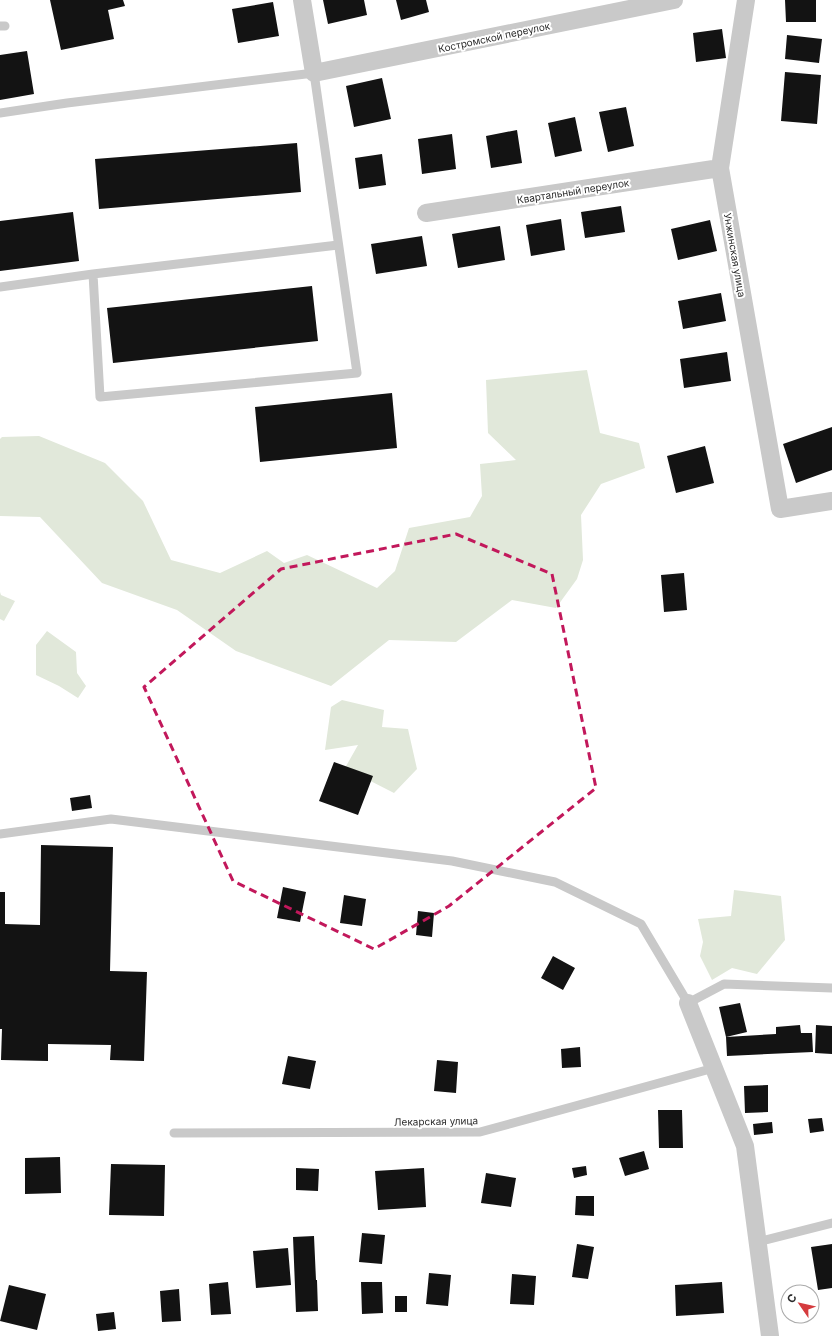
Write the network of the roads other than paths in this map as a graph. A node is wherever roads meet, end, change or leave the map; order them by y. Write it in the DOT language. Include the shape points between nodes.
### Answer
graph roads {
  1 [pos="302,0"];
  2 [pos="674,0"];
  3 [pos="746,0"];
  4 [pos="314,73"];
  5 [pos="0,113"];
  6 [pos="720,168"];
  7 [pos="426,213"];
  8 [pos="338,245"];
  9 [pos="93,274"];
  10 [pos="0,287"];
  11 [pos="832,501"];
  12 [pos="0,834"];
  13 [pos="832,988"];
  14 [pos="688,1003"];
  15 [pos="714,1068"];
  16 [pos="174,1133"];
  17 [pos="832,1223"];
  18 [pos="758,1242"];
  19 [pos="770,1336"];
  1 -- 4 [label="street"];
  2 -- 4 [label="street, Костромской переулок"];
  3 -- 6 [label="street, Унжинская улица"];
  4 -- 5 [label="lane"];
  4 -- 8 [label="lane"];
  6 -- 7 [label="street, Квартальный переулок"];
  6 -- 11 [label="street, Унжинская улица" via="780,509"];
  8 -- 9 [label="lane"];
  8 -- 9 [label="lane" via="357,373 100,397"];
  9 -- 10 [label="lane"];
  12 -- 14 [label="lane" via="111,819 452,862 555,882 641,924"];
  13 -- 14 [label="lane" via="724,984"];
  14 -- 15 [label="street"];
  15 -- 16 [label="lane, Лекарская улица" via="480,1132"];
  15 -- 18 [label="street" via="746,1146"];
  17 -- 18 [label="lane"];
  18 -- 19 [label="street"];
}
